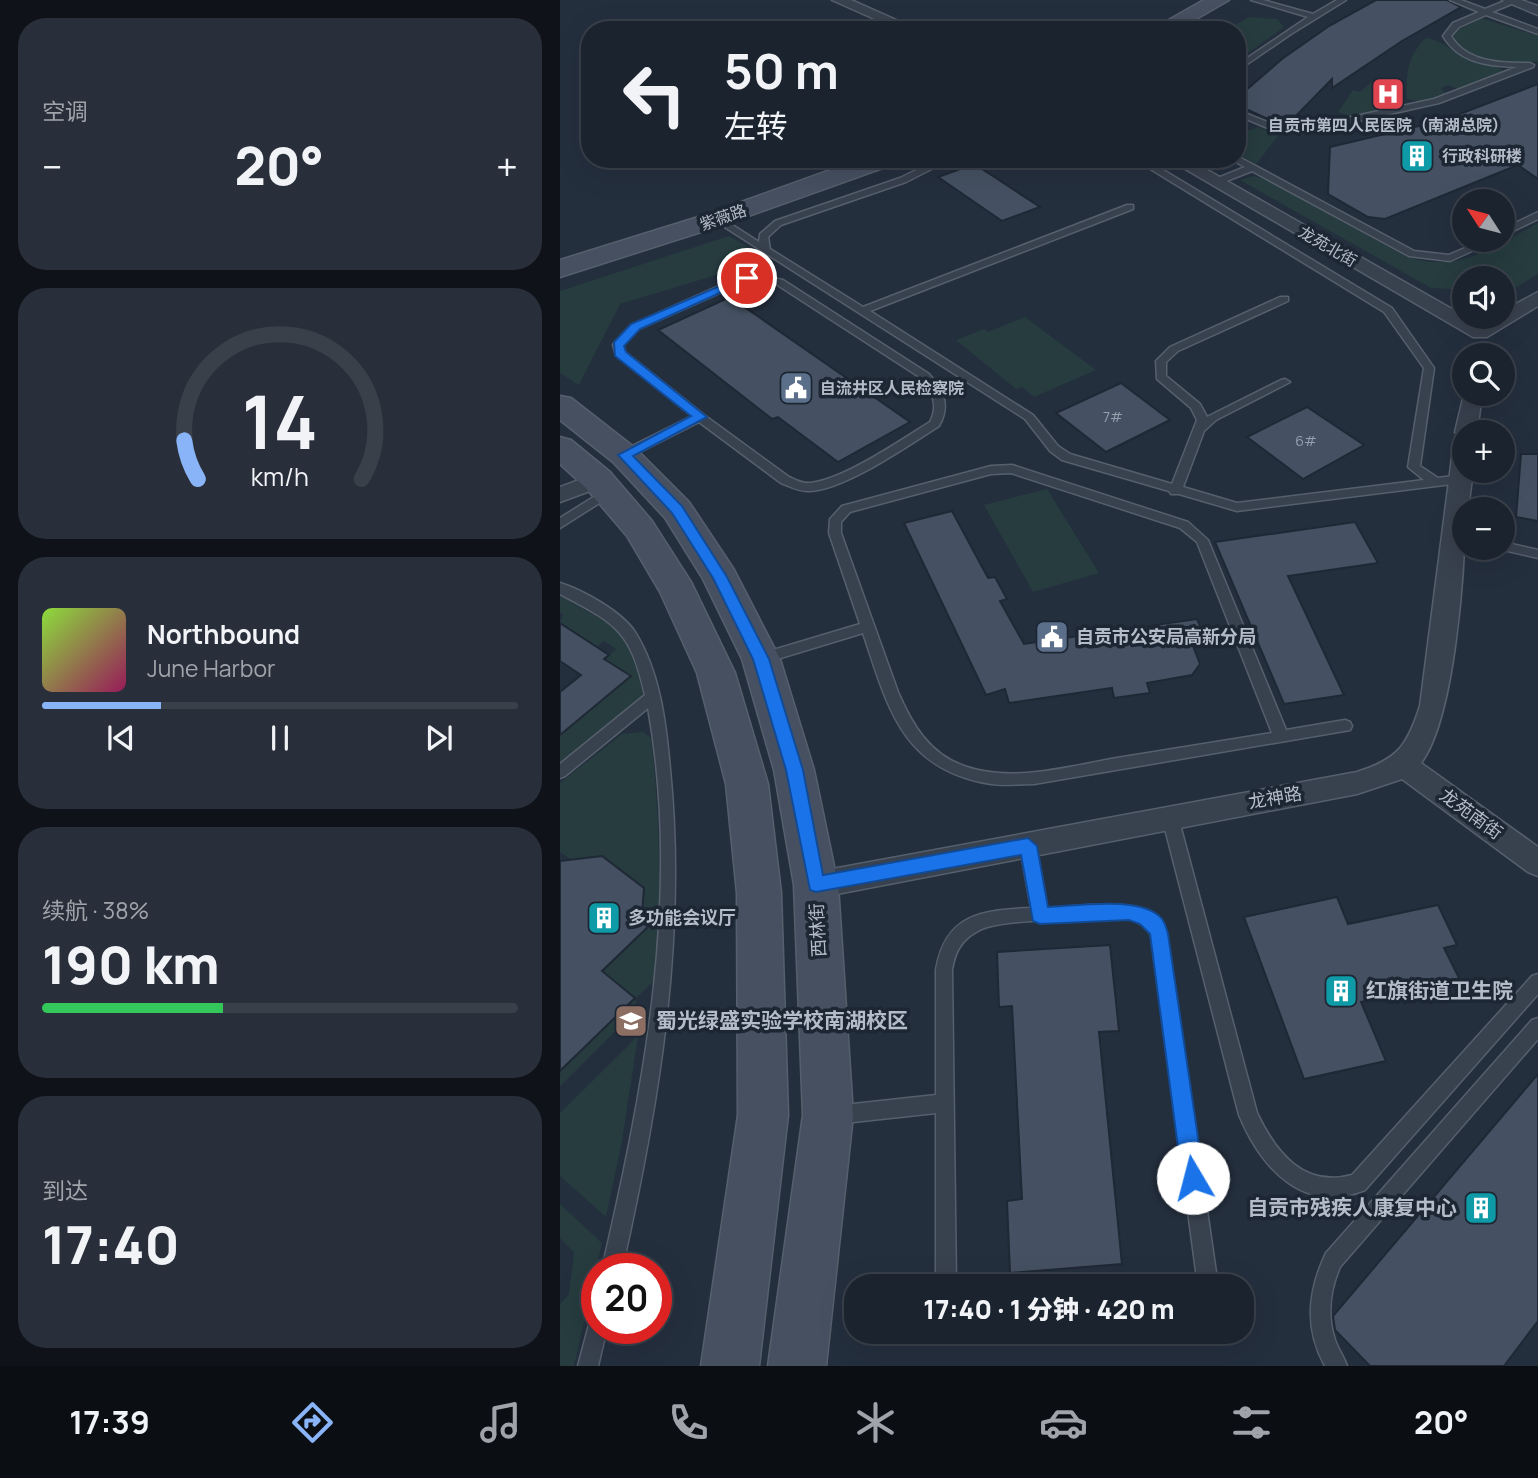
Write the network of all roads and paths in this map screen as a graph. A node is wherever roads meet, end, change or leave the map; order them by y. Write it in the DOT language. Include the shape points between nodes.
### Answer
graph roads {
  1 [pos="839,0"];
  2 [pos="1219,0"];
  3 [pos="1242,0"];
  4 [pos="1255,0"];
  5 [pos="1342,0"];
  6 [pos="1454,0"];
  7 [pos="1510,1"];
  8 [pos="1538,11"];
  9 [pos="1482,12"];
  10 [pos="1312,16"];
  11 [pos="890,21"];
  12 [pos="1178,21"];
  13 [pos="1202,21"];
  14 [pos="1538,32"];
  15 [pos="1246,63"];
  16 [pos="1534,64"];
  17 [pos="1246,116"];
  18 [pos="1246,164"];
  19 [pos="1253,167"];
  20 [pos="824,168"];
  21 [pos="859,168"];
  22 [pos="929,168"];
  23 [pos="1153,168"];
  24 [pos="1192,168"];
  25 [pos="1216,182"];
  26 [pos="1130,206"];
  27 [pos="1538,215"];
  28 [pos="717,219"];
  29 [pos="1516,226"];
  30 [pos="766,251"];
  31 [pos="1464,252"];
  32 [pos="560,257"];
  33 [pos="560,269"];
  34 [pos="1538,298"];
  35 [pos="1284,299"];
  36 [pos="861,311"];
  37 [pos="1480,333"];
  38 [pos="1479,343"];
  39 [pos="1285,382"];
  40 [pos="1187,398"];
  41 [pos="1245,402"];
  42 [pos="560,405"];
  43 [pos="700,417"];
  44 [pos="1202,428"];
  45 [pos="560,447"];
  46 [pos="1452,471"];
  47 [pos="1448,480"];
  48 [pos="597,481"];
  49 [pos="1175,491"];
  50 [pos="1452,500"];
  51 [pos="560,524"];
  52 [pos="1515,549"];
  53 [pos="1538,554"];
  54 [pos="1455,560"];
  55 [pos="560,589"];
  56 [pos="868,627"];
  57 [pos="761,659"];
  58 [pos="653,696"];
  59 [pos="1345,726"];
  60 [pos="1281,737"];
  61 [pos="1405,766"];
  62 [pos="560,772"];
  63 [pos="1170,817"];
  64 [pos="1028,846"];
  65 [pos="1538,863"];
  66 [pos="816,885"];
  67 [pos="1040,915"];
  68 [pos="1538,982"];
  69 [pos="1538,1026"];
  70 [pos="945,1103"];
  71 [pos="828,1115"];
  72 [pos="614,1253"];
  73 [pos="946,1274"];
  74 [pos="1206,1274"];
  75 [pos="593,1344"];
  76 [pos="588,1366"];
  77 [pos="730,1366"];
  78 [pos="797,1366"];
  79 [pos="1337,1366"];
  1 -- 11 [label="street"];
  2 -- 12 [label="main road"];
  3 -- 13 [label="main road"];
  4 -- 10 [label="lane"];
  5 -- 10 [label="lane"];
  6 -- 9 [label="lane"];
  7 -- 8 [label="street"];
  7 -- 9 [label="lane"];
  9 -- 14 [label="lane"];
  9 -- 16 [label="lane" via="1451,28 1447,36 1451,44 1482,60"];
  10 -- 15 [label="lane"];
  16 -- 17 [label="lane" via="1436,101 1305,130 1273,127"];
  18 -- 19 [label="lane"];
  19 -- 25 [label="lane"];
  19 -- 31 [label="lane" via="1412,254 1450,258"];
  20 -- 32 [label="main road, 紫薇路"];
  21 -- 28 [label="main road, 紫薇路"];
  22 -- 30 [label="lane" via="778,223 763,236"];
  23 -- 47 [label="lane" via="1392,313 1429,368 1413,467"];
  24 -- 25 [label="street, 龙苑北街"];
  25 -- 37 [label="street, 龙苑北街"];
  26 -- 36 [label="lane"];
  27 -- 29 [label="lane"];
  28 -- 30 [label="lane"];
  28 -- 33 [label="main road, 紫薇路"];
  30 -- 36 [label="lane"];
  34 -- 37 [label="street"];
  35 -- 40 [label="lane" via="1164,356 1159,366 1161,377"];
  36 -- 49 [label="lane" via="1028,417 1057,453"];
  37 -- 38 [label="street"];
  39 -- 41 [label="lane"];
  40 -- 41 [label="lane" via="1216,406"];
  40 -- 44 [label="lane" via="1202,413"];
  41 -- 44 [label="lane"];
  42 -- 48 [label="main road, 西林街"];
  43 -- 43 [label="lane" via="620,353 618,345 635,327 755,277 779,282 925,376 938,391 939,416 934,424 834,480 811,487 785,480"];
  43 -- 48 [label="lane"];
  44 -- 49 [label="lane"];
  45 -- 48 [label="main road, 西林街"];
  46 -- 47 [label="street"];
  47 -- 49 [label="lane" via="1248,507 1216,504"];
  47 -- 50 [label="street"];
  48 -- 51 [label="lane"];
  48 -- 57 [label="main road, 西林街" via="677,510 720,577"];
  48 -- 77 [label="main road, 西林街" via="640,529 678,591 716,673 747,784 760,893 763,1115"];
  52 -- 53 [label="lane"];
  54 -- 61 [label="street" via="1433,706 1425,733"];
  55 -- 58 [label="lane" via="624,626"];
  56 -- 57 [label="lane"];
  56 -- 60 [label="lane" via="899,716 913,740 932,757 985,779 1034,778"];
  56 -- 60 [label="lane" via="835,533 838,515 990,470 1026,471 1184,525 1202,540"];
  57 -- 66 [label="main road, 西林街" via="794,770"];
  58 -- 62 [label="lane"];
  58 -- 72 [label="lane" via="667,819 664,955 637,1143"];
  59 -- 60 [label="lane"];
  61 -- 63 [label="street, 龙神路" via="1357,783"];
  61 -- 65 [label="street, 龙苑南街"];
  63 -- 64 [label="street, 龙神路"];
  63 -- 68 [label="lane" via="1248,1115 1270,1156 1305,1183 1343,1190 1358,1183"];
  64 -- 66 [label="street, 龙神路"];
  64 -- 67 [label="lane"];
  66 -- 71 [label="main road, 西林街"];
  67 -- 70 [label="lane" via="975,922 951,943 944,970"];
  67 -- 74 [label="lane" via="1129,912 1155,924"];
  69 -- 79 [label="lane" via="1333,1260 1319,1294 1319,1316"];
  70 -- 71 [label="lane"];
  70 -- 73 [label="lane"];
  71 -- 78 [label="main road, 西林街"];
  75 -- 76 [label="lane"];
}
